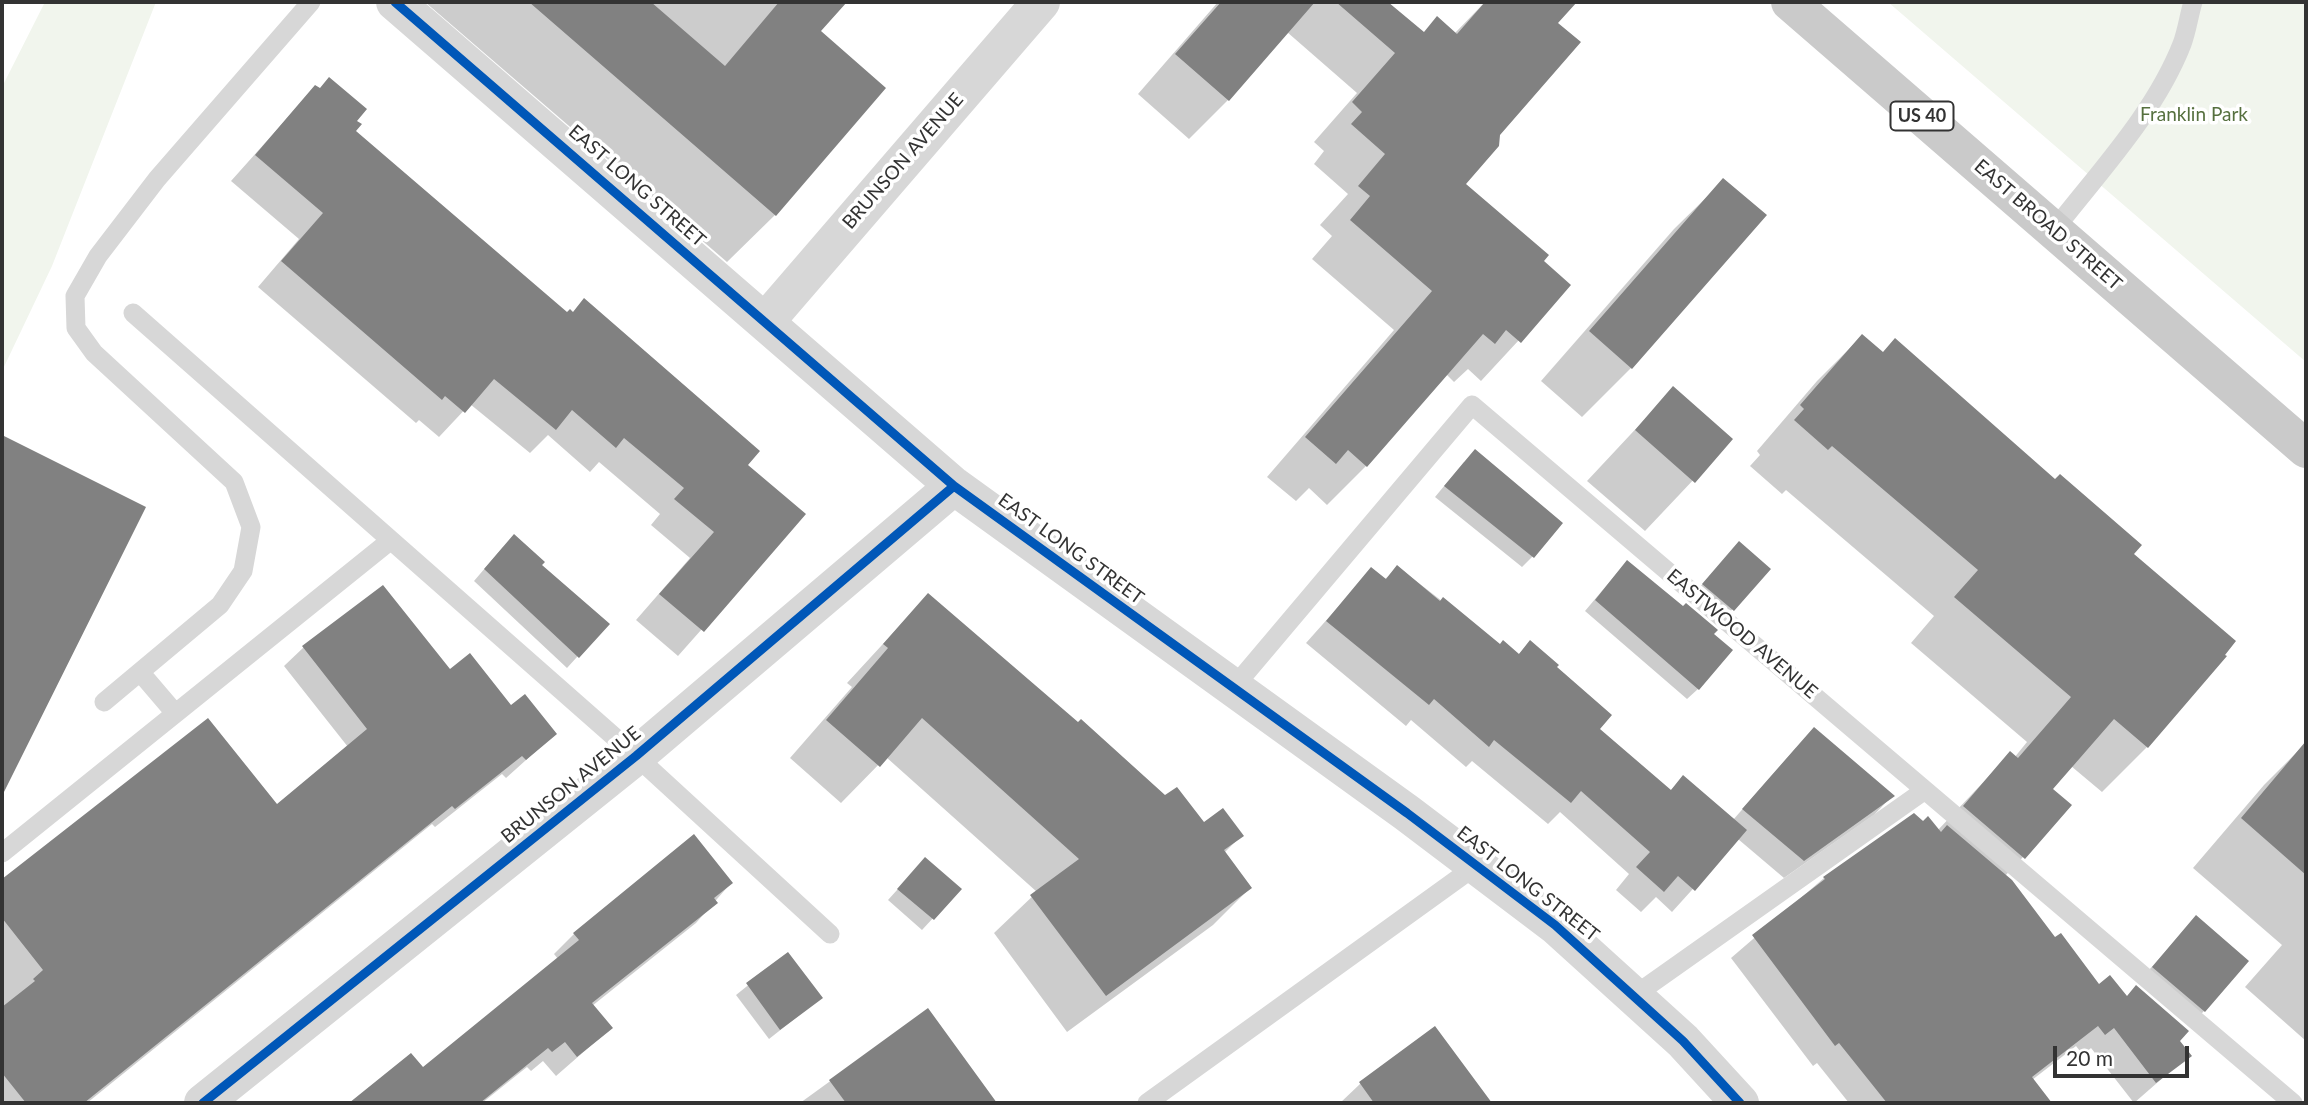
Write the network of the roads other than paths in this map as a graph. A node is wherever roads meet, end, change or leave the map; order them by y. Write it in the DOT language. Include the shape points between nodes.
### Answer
graph roads {
  1 [pos="311,2"];
  2 [pos="395,2"];
  3 [pos="1041,2"];
  4 [pos="1790,2"];
  5 [pos="2193,2"];
  6 [pos="2054,230"];
  7 [pos="133,313"];
  8 [pos="766,321"];
  9 [pos="2306,449"];
  10 [pos="954,486"];
  11 [pos="391,540"];
  12 [pos="140,672"];
  13 [pos="1233,688"];
  14 [pos="104,702"];
  15 [pos="175,713"];
  16 [pos="636,756"];
  17 [pos="1925,790"];
  18 [pos="2,853"];
  19 [pos="1477,865"];
  20 [pos="830,934"];
  21 [pos="1635,995"];
  22 [pos="203,1103"];
  23 [pos="1147,1103"];
  24 [pos="1740,1103"];
  25 [pos="2293,1103"];
  1 -- 12 [label="lane" via="157,178 75,296 76,328 94,353 234,482 251,527 243,571 220,605"];
  2 -- 8 [label="street, EAST LONG STREET"];
  3 -- 8 [label="street, BRUNSON AVENUE"];
  4 -- 6 [label="main road, EAST BROAD STREET / US 40"];
  5 -- 6 [label="lane" via="2167,76"];
  6 -- 9 [label="main road, EAST BROAD STREET / US 40"];
  7 -- 11 [label="lane"];
  8 -- 10 [label="street, EAST LONG STREET"];
  10 -- 13 [label="street, EAST LONG STREET"];
  10 -- 16 [label="street, BRUNSON AVENUE"];
  11 -- 15 [label="lane"];
  11 -- 16 [label="lane"];
  12 -- 14 [label="lane"];
  12 -- 15 [label="lane"];
  13 -- 17 [label="lane, EASTWOOD AVENUE" via="1472,405"];
  13 -- 19 [label="street, EAST LONG STREET"];
  15 -- 18 [label="lane"];
  16 -- 20 [label="lane"];
  16 -- 22 [label="street, BRUNSON AVENUE"];
  17 -- 21 [label="lane"];
  17 -- 25 [label="lane, EASTWOOD AVENUE"];
  19 -- 21 [label="street, EAST LONG STREET"];
  19 -- 23 [label="lane"];
  21 -- 24 [label="street, EAST LONG STREET"];
}
